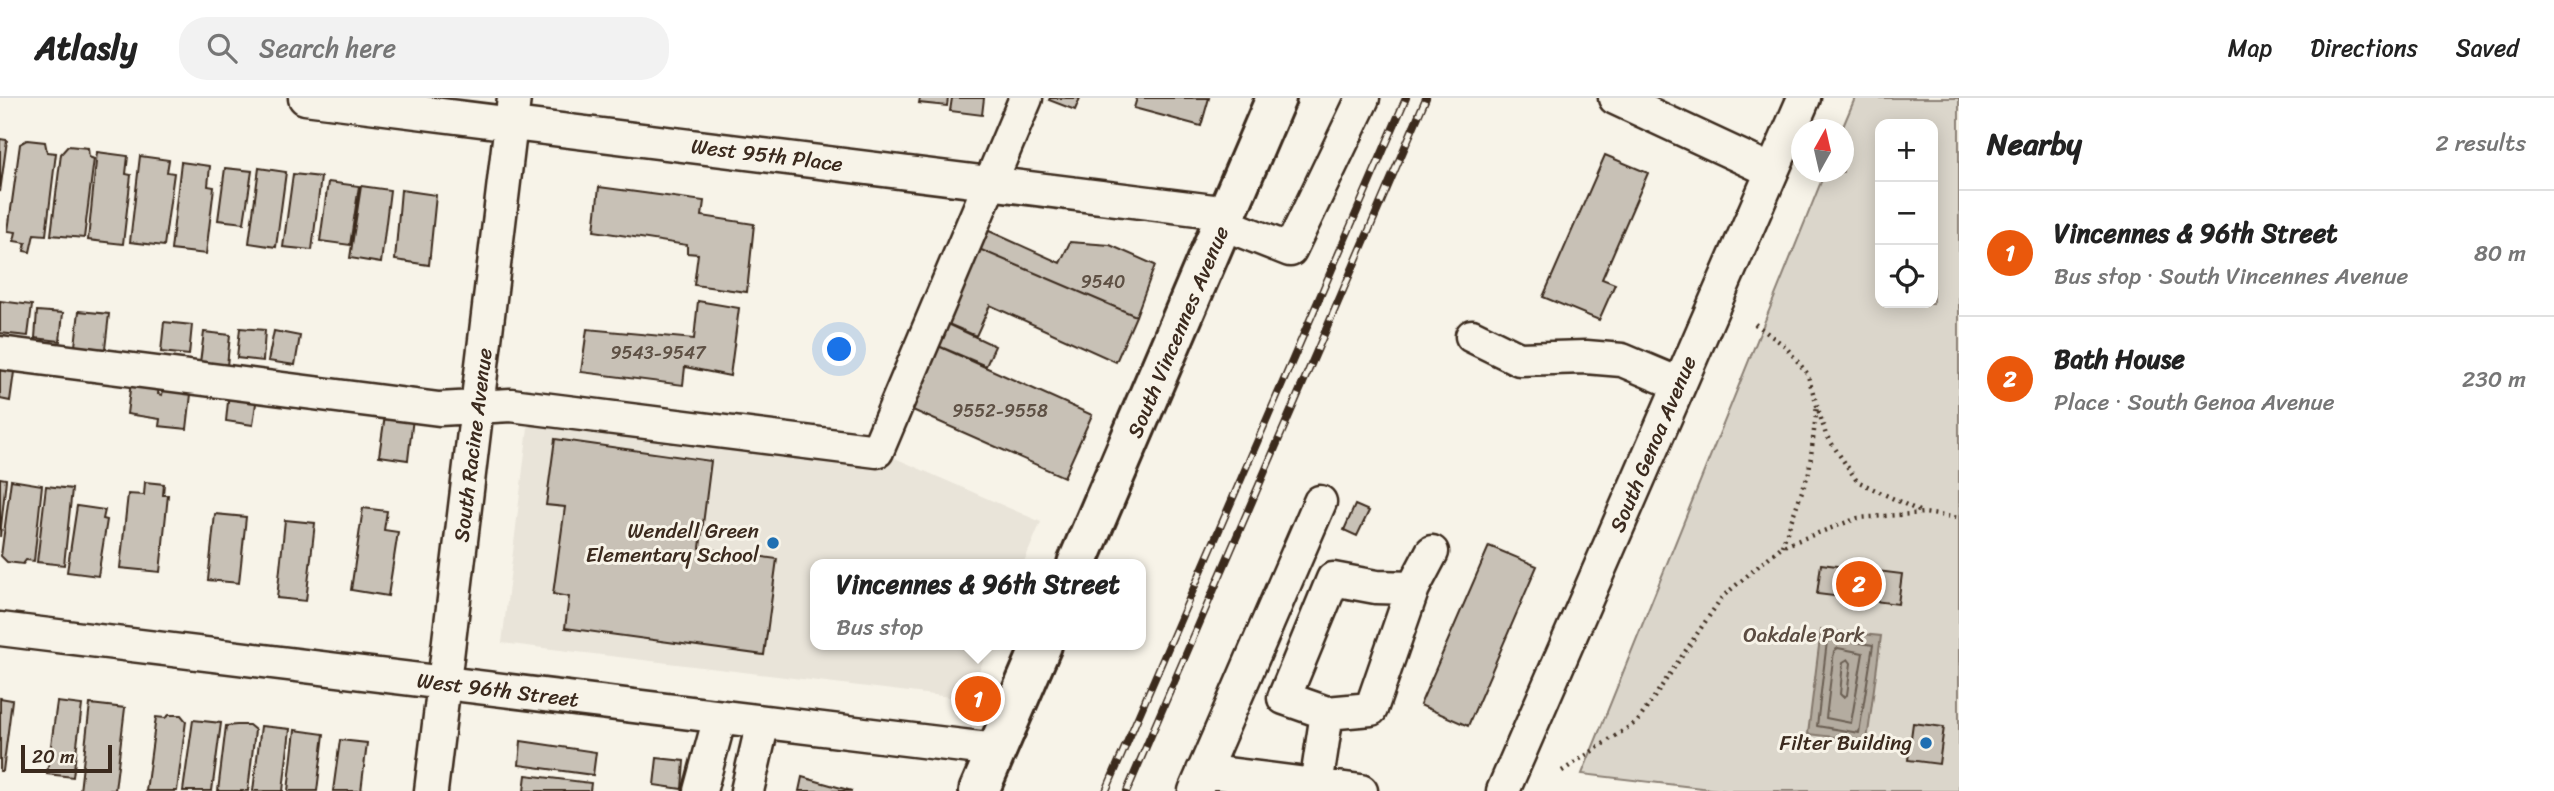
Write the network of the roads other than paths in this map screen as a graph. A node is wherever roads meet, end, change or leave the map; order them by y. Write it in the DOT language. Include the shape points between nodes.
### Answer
graph roads {
  1 [pos="305,98"];
  2 [pos="1026,98"];
  3 [pos="1276,98"];
  4 [pos="1363,98"];
  5 [pos="1615,98"];
  6 [pos="1804,98"];
  7 [pos="1666,108"];
  8 [pos="513,111"];
  9 [pos="1772,171"];
  10 [pos="990,183"];
  11 [pos="1226,218"];
  12 [pos="1472,336"];
  13 [pos="0,353"];
  14 [pos="1679,384"];
  15 [pos="477,407"];
  16 [pos="1320,502"];
  17 [pos="1432,552"];
  18 [pos="1079,559"];
  19 [pos="1413,588"];
  20 [pos="0,629"];
  21 [pos="1040,650"];
  22 [pos="444,684"];
  23 [pos="1327,713"];
  24 [pos="720,717"];
  25 [pos="763,722"];
  26 [pos="996,750"];
  27 [pos="1199,781"];
  28 [pos="1316,786"];
  29 [pos="431,791"];
  30 [pos="700,791"];
  31 [pos="747,791"];
  32 [pos="979,791"];
  33 [pos="1361,791"];
  34 [pos="1503,791"];
  1 -- 8 [label="street, West 95th Place"];
  2 -- 10 [label="street"];
  3 -- 11 [label="main road, South Vincennes Avenue"];
  4 -- 11 [label="street, West 95th Place" via="1290,250"];
  5 -- 7 [label="street"];
  6 -- 9 [label="street, South Genoa Avenue"];
  7 -- 9 [label="street"];
  8 -- 10 [label="street, West 95th Place"];
  8 -- 15 [label="street, South Racine Avenue"];
  9 -- 14 [label="street, South Genoa Avenue"];
  10 -- 11 [label="street, West 95th Place"];
  10 -- 15 [label="street" via="877,451 524,406"];
  11 -- 18 [label="main road, South Vincennes Avenue"];
  12 -- 14 [label="street" via="1519,359 1622,360"];
  13 -- 15 [label="street" via="439,409"];
  14 -- 34 [label="street, South Genoa Avenue"];
  15 -- 22 [label="street, South Racine Avenue"];
  16 -- 27 [label="street"];
  17 -- 19 [label="street"];
  19 -- 23 [label="street" via="1371,709"];
  19 -- 23 [label="street" via="1333,579 1284,698"];
  20 -- 22 [label="street, West 96th Street"];
  21 -- 26 [label="main road"];
  22 -- 24 [label="street, West 96th Street"];
  22 -- 29 [label="street, South Racine Avenue"];
  23 -- 28 [label="street"];
  24 -- 25 [label="street, West 96th Street"];
  24 -- 30 [label="street"];
  25 -- 26 [label="street, West 96th Street"];
  25 -- 31 [label="street"];
  26 -- 32 [label="main road"];
  27 -- 28 [label="street"];
  28 -- 33 [label="street"];
}
